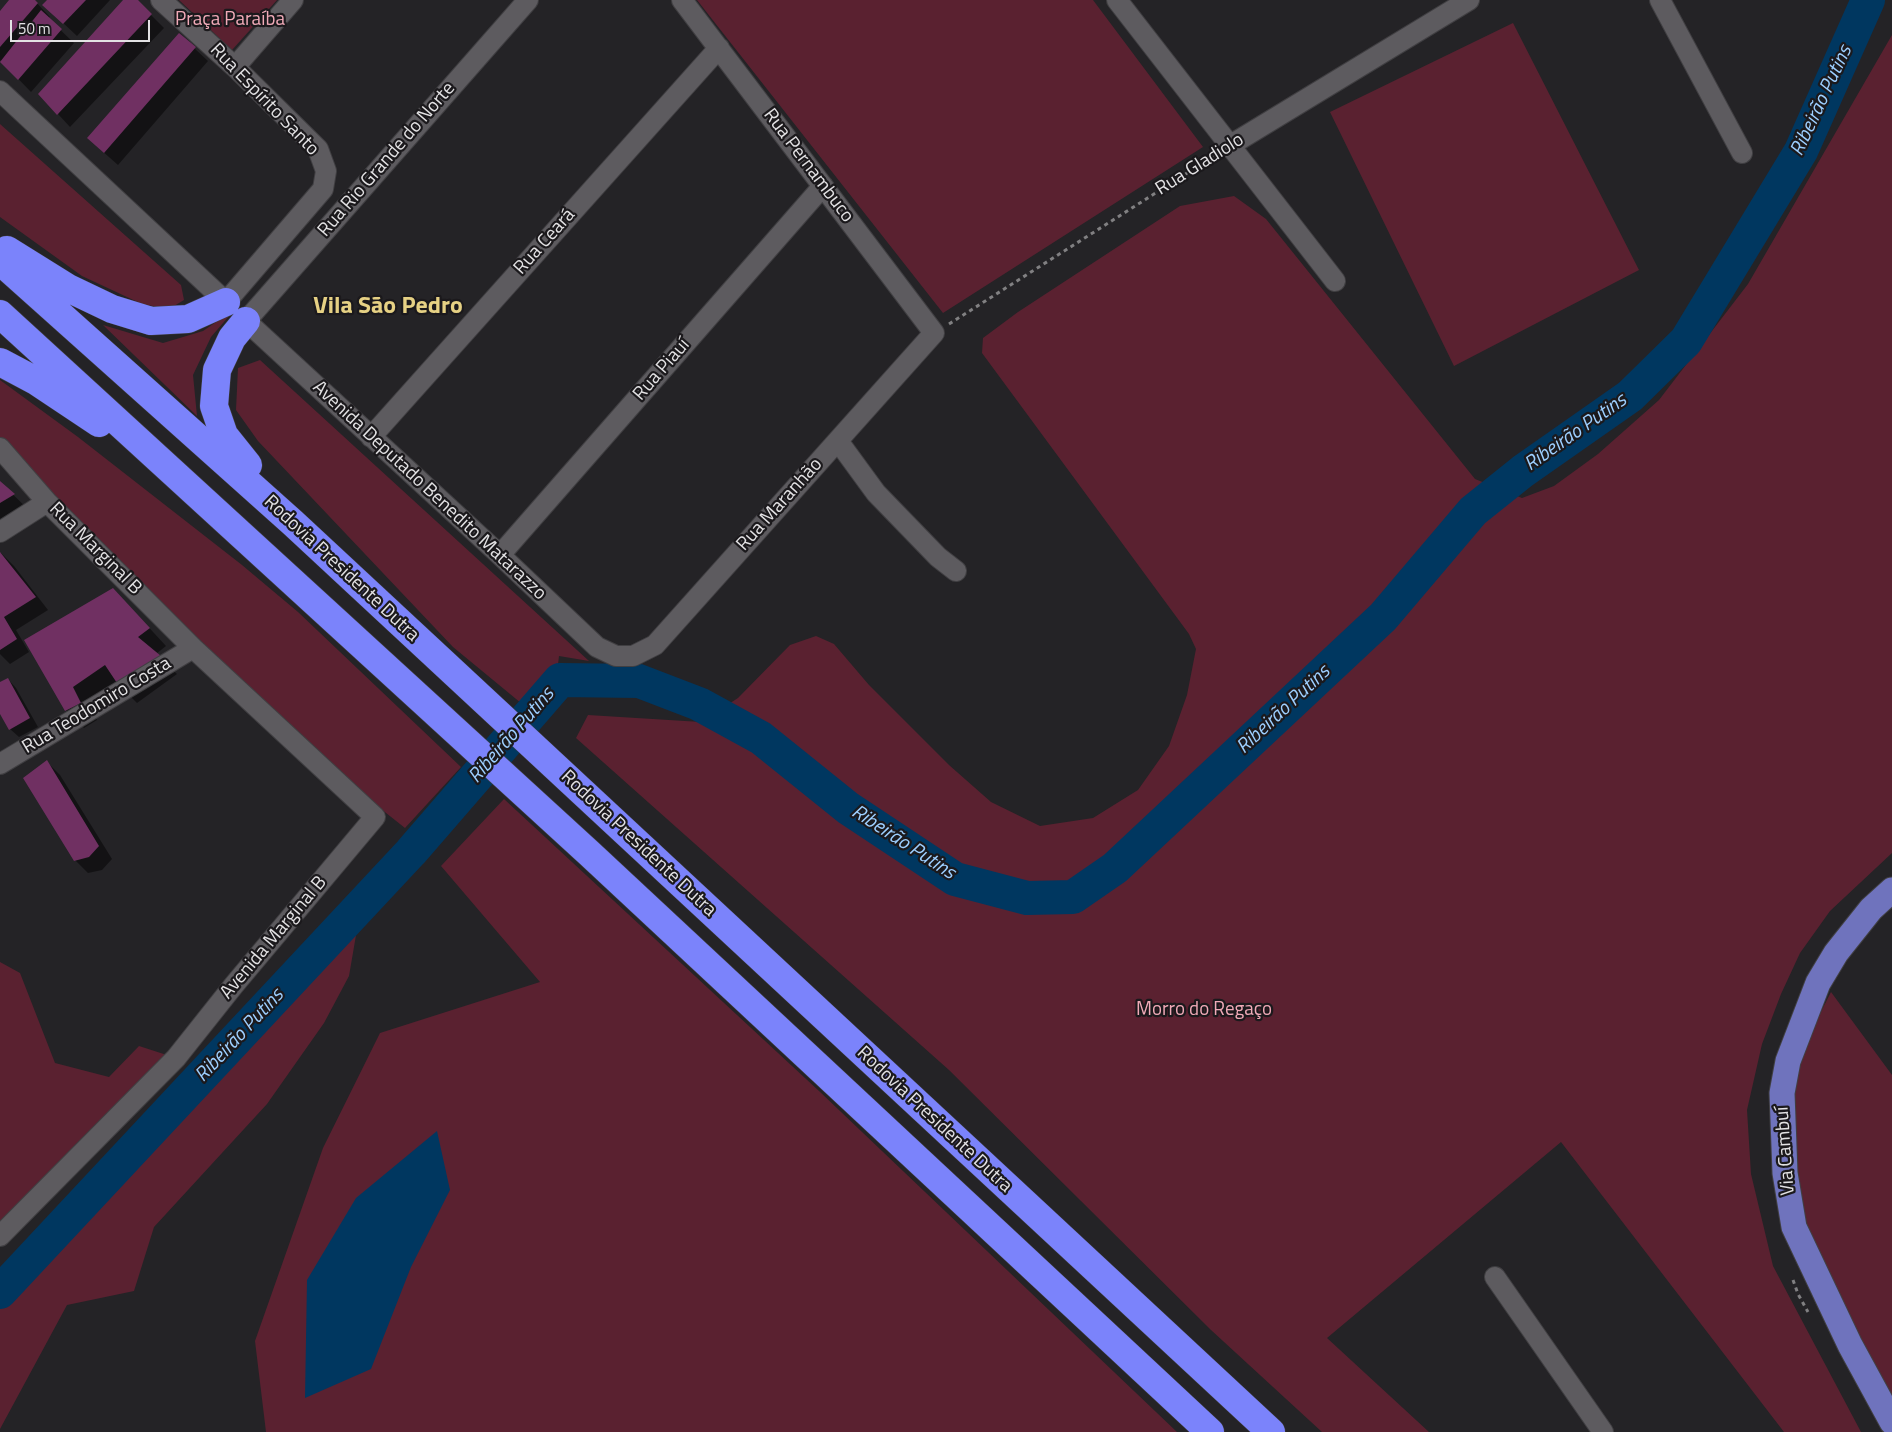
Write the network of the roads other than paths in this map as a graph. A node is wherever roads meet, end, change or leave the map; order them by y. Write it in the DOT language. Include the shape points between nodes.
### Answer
graph roads {
  1 [pos="161,0"];
  2 [pos="293,0"];
  3 [pos="528,0"];
  4 [pos="682,0"];
  5 [pos="1117,0"];
  6 [pos="1469,0"];
  7 [pos="1660,0"];
  8 [pos="719,48"];
  9 [pos="234,67"];
  10 [pos="0,91"];
  11 [pos="1229,146"];
  12 [pos="1742,153"];
  13 [pos="823,186"];
  14 [pos="0,246"];
  15 [pos="0,261"];
  16 [pos="1335,281"];
  17 [pos="226,302"];
  18 [pos="0,314"];
  19 [pos="246,321"];
  20 [pos="934,333"];
  21 [pos="0,362"];
  22 [pos="371,437"];
  23 [pos="838,441"];
  24 [pos="0,448"];
  25 [pos="173,472"];
  26 [pos="47,502"];
  27 [pos="293,523"];
  28 [pos="0,532"];
  29 [pos="500,555"];
  30 [pos="956,571"];
  31 [pos="193,648"];
  32 [pos="616,656"];
  33 [pos="0,764"];
  34 [pos="1892,890"];
  35 [pos="0,1236"];
  36 [pos="1495,1277"];
  37 [pos="1892,1422"];
  38 [pos="1210,1432"];
  39 [pos="1271,1432"];
  40 [pos="1603,1432"];
  1 -- 9 [label="street, Rua Espírito Santo"];
  2 -- 9 [label="street"];
  3 -- 19 [label="street, Rua Rio Grande do Norte"];
  4 -- 8 [label="street, Rua Pernambuco"];
  5 -- 11 [label="street"];
  6 -- 11 [label="street, Rua Gladiolo"];
  7 -- 12 [label="street"];
  8 -- 13 [label="street, Rua Pernambuco"];
  8 -- 22 [label="street, Rua Ceará"];
  9 -- 17 [label="street, Rua Espírito Santo" via="318,149 326,171 323,188"];
  10 -- 17 [label="street"];
  11 -- 16 [label="street"];
  13 -- 20 [label="street, Rua Pernambuco"];
  13 -- 29 [label="street, Rua Piauí"];
  14 -- 17 [label="highway" via="68,288 112,309 151,321 188,319"];
  15 -- 27 [label="highway, Rodovia Presidente Dutra"];
  18 -- 25 [label="highway"];
  19 -- 22 [label="street, Avenida Deputado Benedito Matarazzo"];
  19 -- 27 [label="highway" via="232,338 218,370 214,406 224,435"];
  20 -- 23 [label="street, Rua Maranhão"];
  21 -- 25 [label="highway" via="36,381"];
  22 -- 29 [label="street, Avenida Deputado Benedito Matarazzo"];
  23 -- 30 [label="street" via="876,493 938,557"];
  23 -- 32 [label="street, Rua Maranhão" via="655,645 633,656"];
  24 -- 26 [label="street, Rua Marginal B"];
  25 -- 38 [label="highway"];
  26 -- 28 [label="street"];
  26 -- 31 [label="street, Rua Marginal B"];
  27 -- 39 [label="highway, Rodovia Presidente Dutra"];
  29 -- 32 [label="street, Avenida Deputado Benedito Matarazzo" via="597,647"];
  31 -- 33 [label="street, Rua Teodomiro Costa"];
  31 -- 35 [label="street, Avenida Marginal B" via="375,817 176,1058"];
  34 -- 37 [label="main road, Via Cambuí" via="1871,909 1836,953 1818,984 1788,1061 1782,1093 1785,1173 1794,1227 1850,1345"];
  36 -- 40 [label="street"];
}
